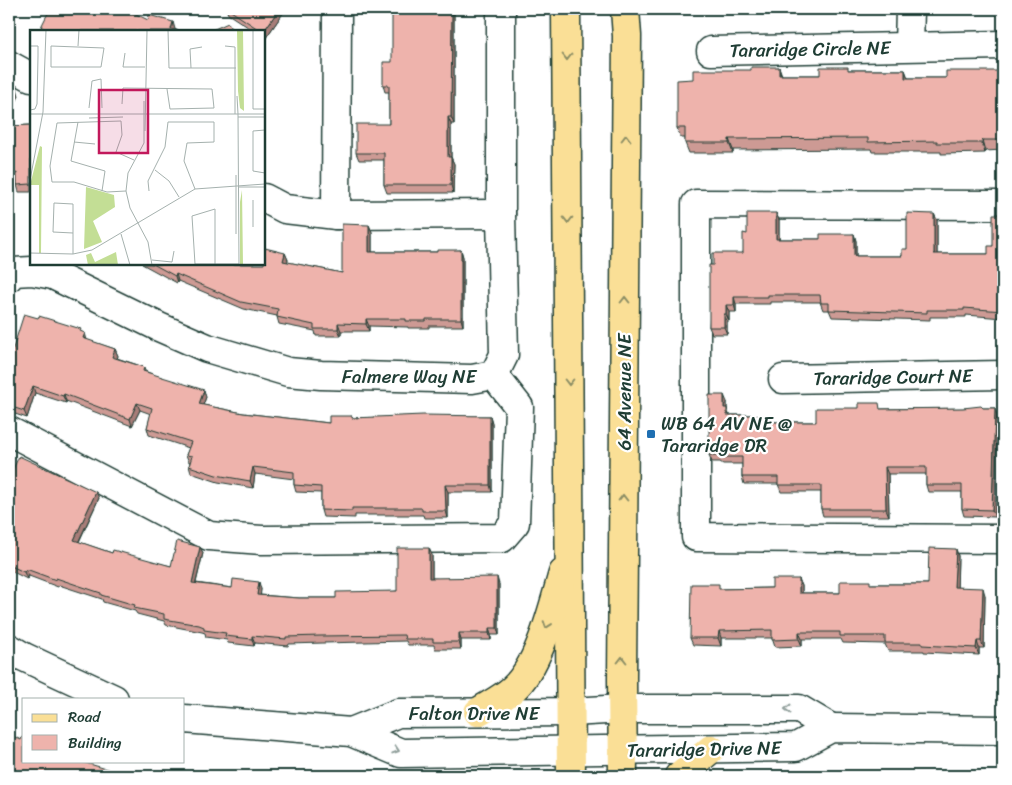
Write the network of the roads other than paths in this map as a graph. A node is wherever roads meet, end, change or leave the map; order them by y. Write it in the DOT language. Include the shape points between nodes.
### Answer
graph roads {
  1 [pos="337,9"];
  2 [pos="501,9"];
  3 [pos="566,9"];
  4 [pos="625,9"];
  5 [pos="633,9"];
  6 [pos="910,9"];
  7 [pos="627,36"];
  8 [pos="1003,45"];
  9 [pos="910,46"];
  10 [pos="711,51"];
  11 [pos="9,65"];
  12 [pos="30,76"];
  13 [pos="265,199"];
  14 [pos="1003,205"];
  15 [pos="501,214"];
  16 [pos="336,215"];
  17 [pos="9,277"];
  18 [pos="494,375"];
  19 [pos="1003,375"];
  20 [pos="783,378"];
  21 [pos="9,431"];
  22 [pos="1003,539"];
  23 [pos="571,545"];
  24 [pos="9,648"];
  25 [pos="112,698"];
  26 [pos="622,709"];
  27 [pos="478,712"];
  28 [pos="572,712"];
  29 [pos="185,718"];
  30 [pos="831,728"];
  31 [pos="1003,730"];
  32 [pos="351,732"];
  33 [pos="711,749"];
  34 [pos="622,763"];
  35 [pos="571,764"];
  36 [pos="679,776"];
  1 -- 16 [label="street"];
  2 -- 15 [label="street, Falmere Way NE"];
  3 -- 23 [label="main road, one-way"];
  4 -- 7 [label="main road, 64 Avenue NE"];
  5 -- 7 [label="main road"];
  6 -- 9 [label="street, Tararidge Circle NE"];
  26 -- 7 [label="main road, 64 Avenue NE, one-way"];
  8 -- 9 [label="street, Tararidge Circle NE"];
  9 -- 10 [label="street, Tararidge Circle NE"];
  11 -- 12 [label="street"];
  13 -- 16 [label="street" via="285,210"];
  14 -- 22 [label="street" via="696,204 696,537"];
  15 -- 16 [label="street"];
  15 -- 18 [label="street, Falmere Way NE" via="504,355"];
  17 -- 18 [label="street, Falmere Way NE" via="13,272 32,271 53,275 207,348 288,372 462,379"];
  18 -- 21 [label="street" via="518,408 515,523 502,538 262,540 209,536"];
  19 -- 20 [label="street, Tararidge Court NE"];
  23 -- 27 [label="main road, one-way" via="536,656 514,688"];
  23 -- 28 [label="main road"];
  24 -- 25 [label="street"];
  26 -- 28 [label="street, Tararidge Drive NE"];
  30 -- 26 [label="street, Tararidge Drive NE, one-way" via="799,709"];
  26 -- 34 [label="main road, 64 Avenue NE"];
  27 -- 28 [label="street, Falton Drive NE"];
  27 -- 32 [label="street, Falton Drive NE" via="398,713"];
  28 -- 35 [label="main road"];
  29 -- 32 [label="street, Falton Drive NE"];
  30 -- 31 [label="street, Tararidge Drive NE"];
  30 -- 33 [label="street, Tararidge Drive NE" via="796,747"];
  32 -- 35 [label="street, Falton Drive NE, one-way" via="401,753"];
  33 -- 34 [label="street, Tararidge Drive NE"];
  33 -- 36 [label="main road"];
  34 -- 35 [label="street, Tararidge Drive NE"];
}
